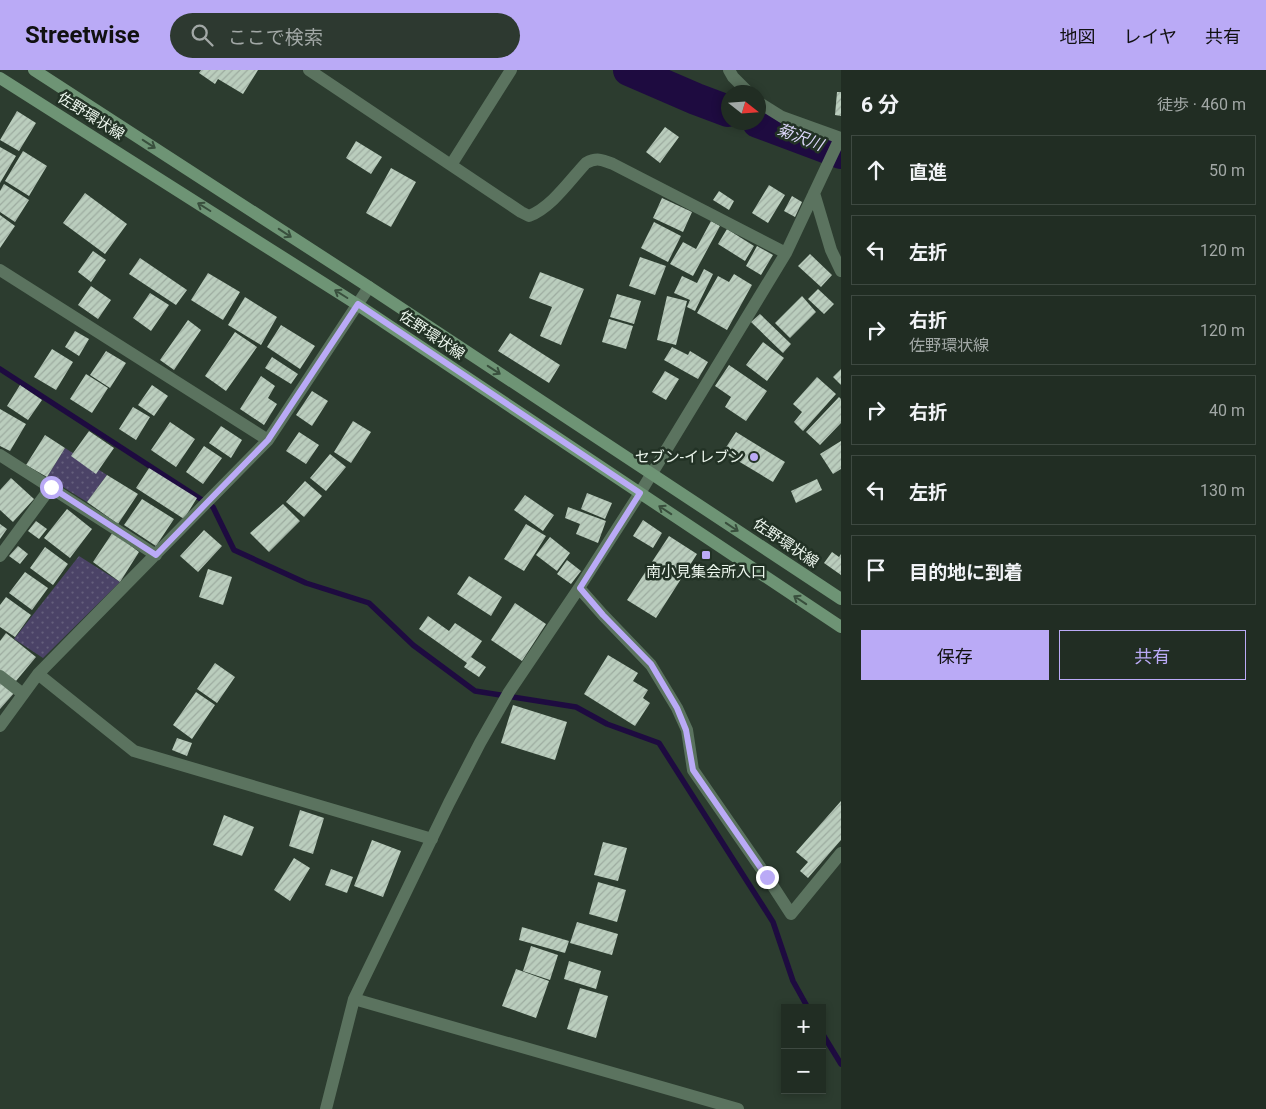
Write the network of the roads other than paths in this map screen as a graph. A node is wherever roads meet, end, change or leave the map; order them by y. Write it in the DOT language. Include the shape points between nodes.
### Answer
graph roads {
  1 [pos="34,70"];
  2 [pos="309,70"];
  3 [pos="511,70"];
  4 [pos="729,70"];
  5 [pos="2,77"];
  6 [pos="741,85"];
  7 [pos="766,107"];
  8 [pos="840,138"];
  9 [pos="451,165"];
  10 [pos="814,193"];
  11 [pos="786,253"];
  12 [pos="0,270"];
  13 [pos="841,271"];
  14 [pos="369,287"];
  15 [pos="358,304"];
  16 [pos="268,440"];
  17 [pos="0,455"];
  18 [pos="651,473"];
  19 [pos="51,487"];
  20 [pos="640,493"];
  21 [pos="156,555"];
  22 [pos="0,556"];
  23 [pos="580,588"];
  24 [pos="841,599"];
  25 [pos="841,628"];
  26 [pos="38,674"];
  27 [pos="0,676"];
  28 [pos="23,694"];
  29 [pos="0,726"];
  30 [pos="432,839"];
  31 [pos="841,853"];
  32 [pos="354,999"];
  33 [pos="326,1109"];
  34 [pos="738,1109"];
  1 -- 14 [label="main road, 佐野環状線, one-way"];
  2 -- 9 [label="street"];
  3 -- 9 [label="street"];
  4 -- 6 [label="street"];
  15 -- 5 [label="main road, 佐野環状線, one-way"];
  7 -- 8 [label="street" via="782,117"];
  8 -- 10 [label="street"];
  9 -- 11 [label="street" via="529,216 551,201 586,163 592,159 602,160"];
  10 -- 11 [label="street"];
  10 -- 13 [label="street" via="831,250"];
  11 -- 18 [label="street"];
  12 -- 16 [label="street"];
  14 -- 15 [label="street"];
  14 -- 18 [label="main road, 佐野環状線, one-way"];
  15 -- 16 [label="street"];
  15 -- 20 [label="main road, 佐野環状線"];
  16 -- 21 [label="street"];
  17 -- 19 [label="street"];
  18 -- 20 [label="street"];
  18 -- 24 [label="main road, 佐野環状線, one-way"];
  19 -- 21 [label="street"];
  19 -- 22 [label="street"];
  20 -- 23 [label="street"];
  25 -- 20 [label="main road, 佐野環状線, one-way"];
  21 -- 26 [label="street"];
  23 -- 30 [label="street" via="509,692"];
  23 -- 31 [label="street" via="651,664 686,730 693,770 791,914"];
  26 -- 28 [label="street"];
  26 -- 30 [label="street" via="134,751"];
  27 -- 28 [label="street"];
  28 -- 29 [label="street"];
  30 -- 32 [label="street"];
  32 -- 33 [label="street"];
  32 -- 34 [label="street"];
}
